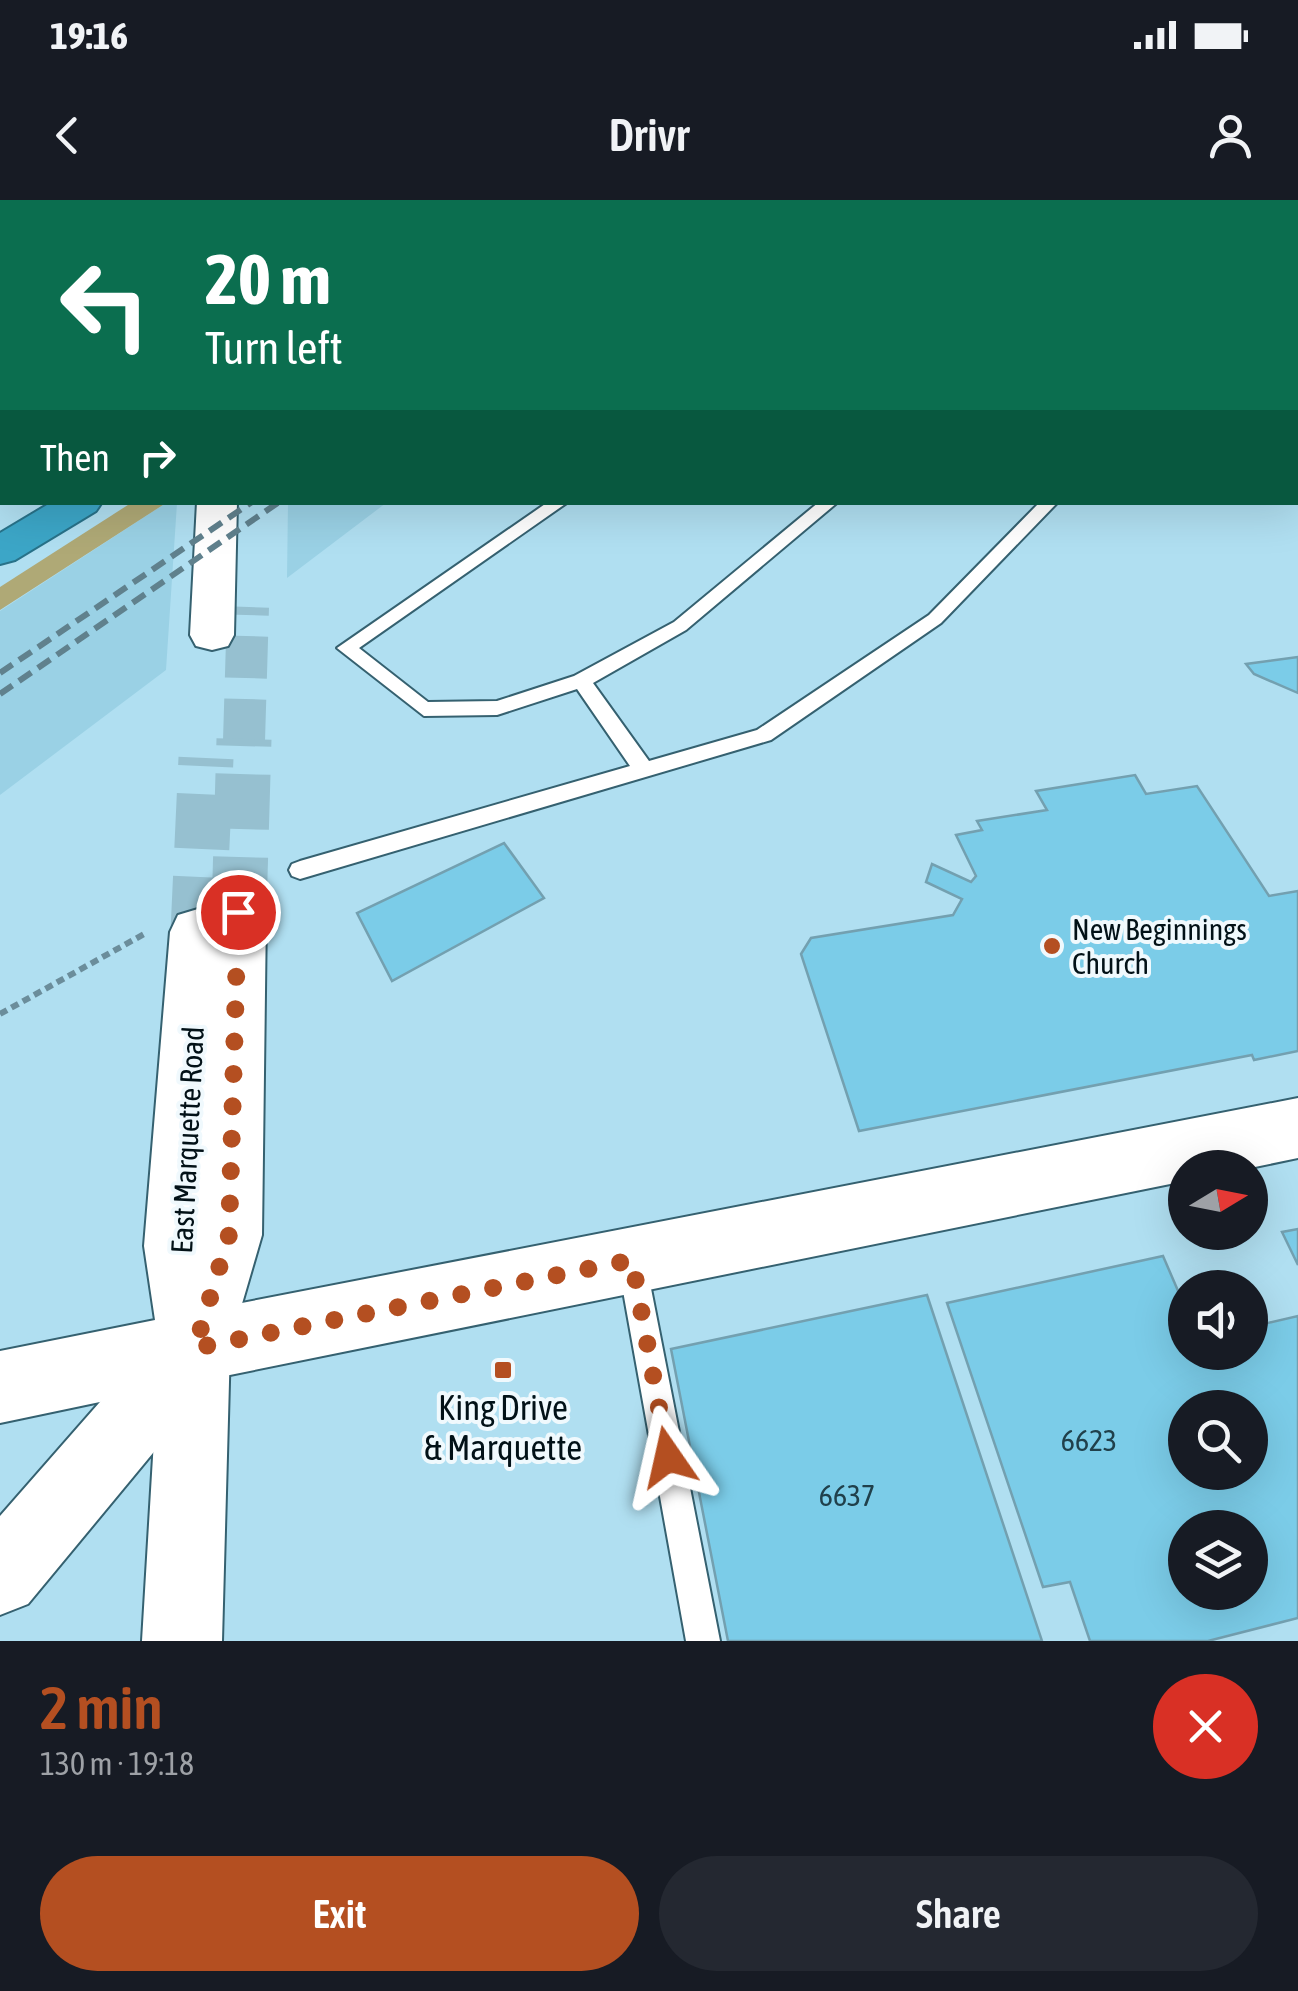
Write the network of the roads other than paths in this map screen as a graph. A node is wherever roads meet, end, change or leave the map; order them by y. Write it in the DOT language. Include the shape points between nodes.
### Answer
graph roads {
  1 [pos="77,505"];
  2 [pos="217,505"];
  3 [pos="251,505"];
  4 [pos="556,505"];
  5 [pos="826,505"];
  6 [pos="1047,505"];
  7 [pos="0,551"];
  8 [pos="248,608"];
  9 [pos="212,635"];
  10 [pos="581,681"];
  11 [pos="644,770"];
  12 [pos="300,870"];
  13 [pos="218,922"];
  14 [pos="1298,1128"];
  15 [pos="632,1260"];
  16 [pos="195,1348"];
  17 [pos="0,1387"];
  18 [pos="0,1576"];
  19 [pos="182,1641"];
  20 [pos="703,1641"];
  1 -- 7 [label="highway"];
  2 -- 9 [label="street"];
  3 -- 8 [label="street"];
  4 -- 10 [label="lane" via="346,648 424,709 498,708"];
  5 -- 10 [label="lane" via="680,626"];
  6 -- 11 [label="lane" via="935,618 764,735"];
  10 -- 11 [label="lane"];
  11 -- 12 [label="lane"];
  13 -- 16 [label="street, East Marquette Road" via="177,1246"];
  14 -- 15 [label="street"];
  15 -- 16 [label="street"];
  15 -- 20 [label="lane"];
  16 -- 17 [label="street"];
  16 -- 18 [label="street"];
  16 -- 19 [label="street, East Marquette Road"];
}
